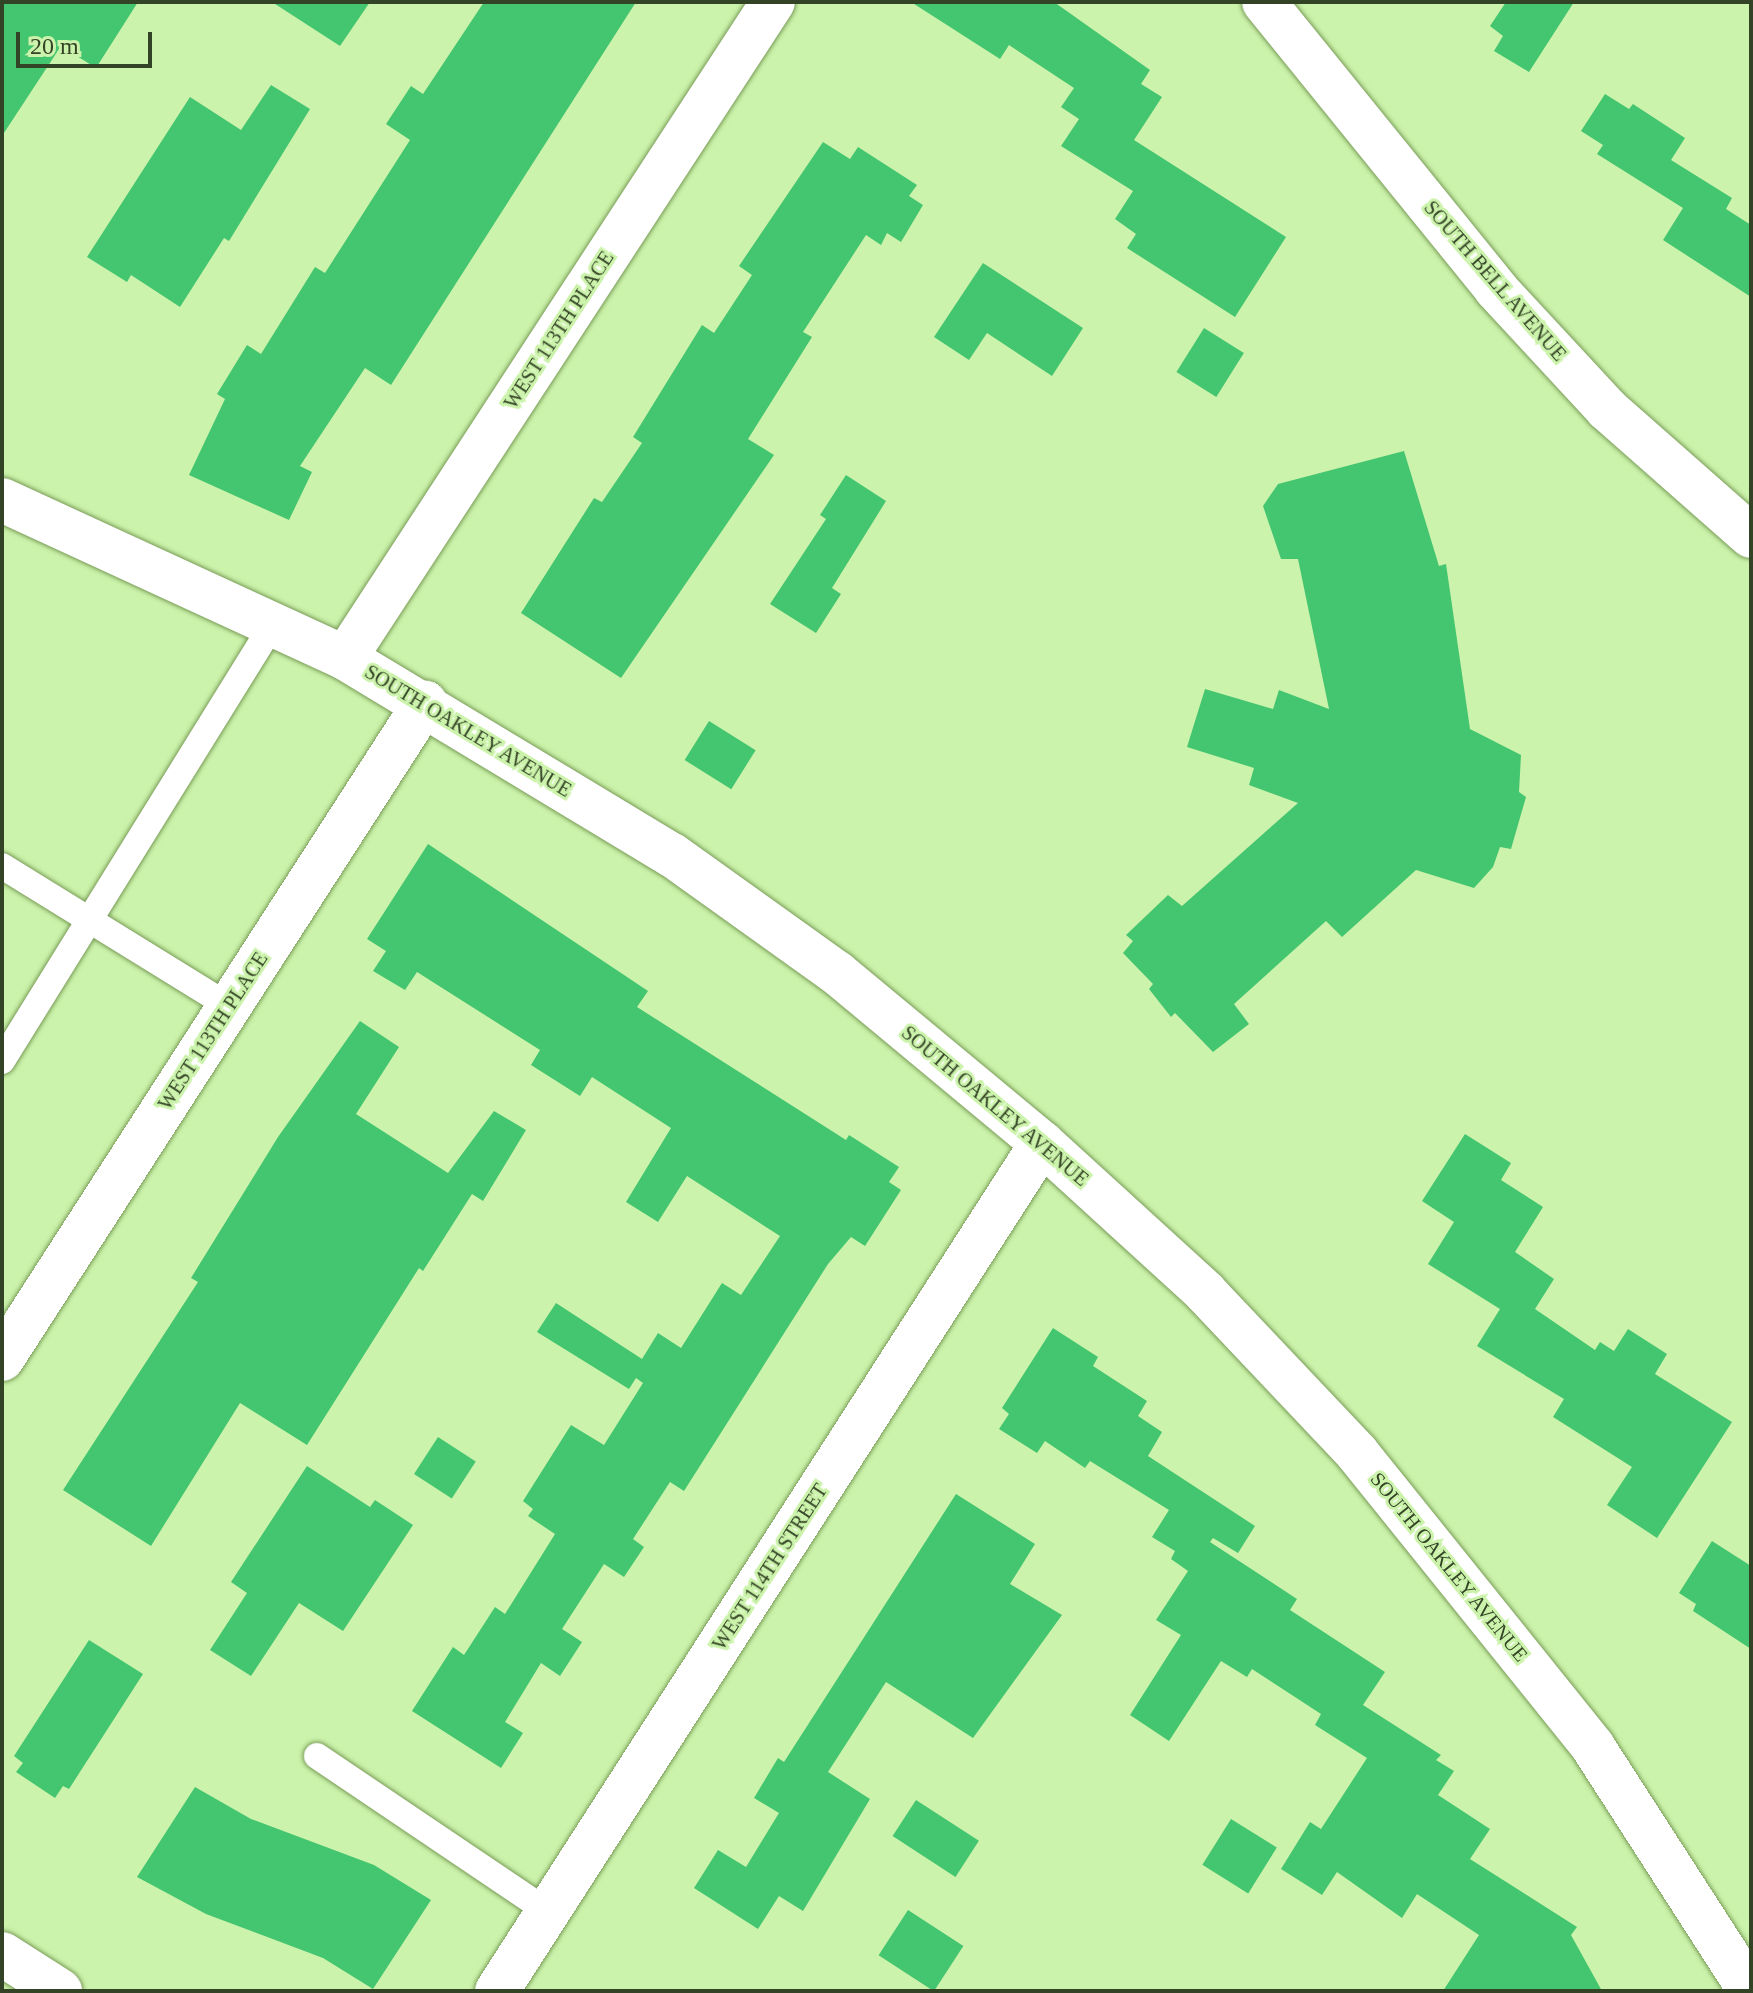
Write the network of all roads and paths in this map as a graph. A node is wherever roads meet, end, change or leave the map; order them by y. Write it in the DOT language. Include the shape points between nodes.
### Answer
graph roads {
  1 [pos="773,2"];
  2 [pos="1264,2"];
  3 [pos="2,500"];
  4 [pos="1751,536"];
  5 [pos="273,624"];
  6 [pos="345,658"];
  7 [pos="425,703"];
  8 [pos="5,875"];
  9 [pos="92,921"];
  10 [pos="229,1006"];
  11 [pos="2,1061"];
  12 [pos="1042,1143"];
  13 [pos="6,1344"];
  14 [pos="317,1756"];
  15 [pos="548,1912"];
  16 [pos="2,1954"];
  17 [pos="60,1991"];
  18 [pos="497,1991"];
  19 [pos="1750,1991"];
  1 -- 6 [label="street, WEST 113TH PLACE"];
  2 -- 4 [label="street, SOUTH BELL AVENUE" via="1496,289 1607,409"];
  3 -- 5 [label="street, SOUTH OAKLEY AVENUE"];
  5 -- 6 [label="street, SOUTH OAKLEY AVENUE"];
  5 -- 9 [label="lane"];
  6 -- 7 [label="street, SOUTH OAKLEY AVENUE"];
  7 -- 10 [label="street, WEST 113TH PLACE"];
  7 -- 12 [label="street, SOUTH OAKLEY AVENUE" via="672,855 837,973"];
  8 -- 9 [label="lane"];
  9 -- 10 [label="lane"];
  9 -- 11 [label="lane"];
  10 -- 13 [label="street, WEST 113TH PLACE"];
  12 -- 15 [label="street, WEST 114TH STREET"];
  12 -- 19 [label="street, SOUTH OAKLEY AVENUE" via="1205,1292 1357,1453 1593,1747"];
  14 -- 15 [label="lane"];
  15 -- 18 [label="street, WEST 114TH STREET"];
  16 -- 17 [label="street"];
}
